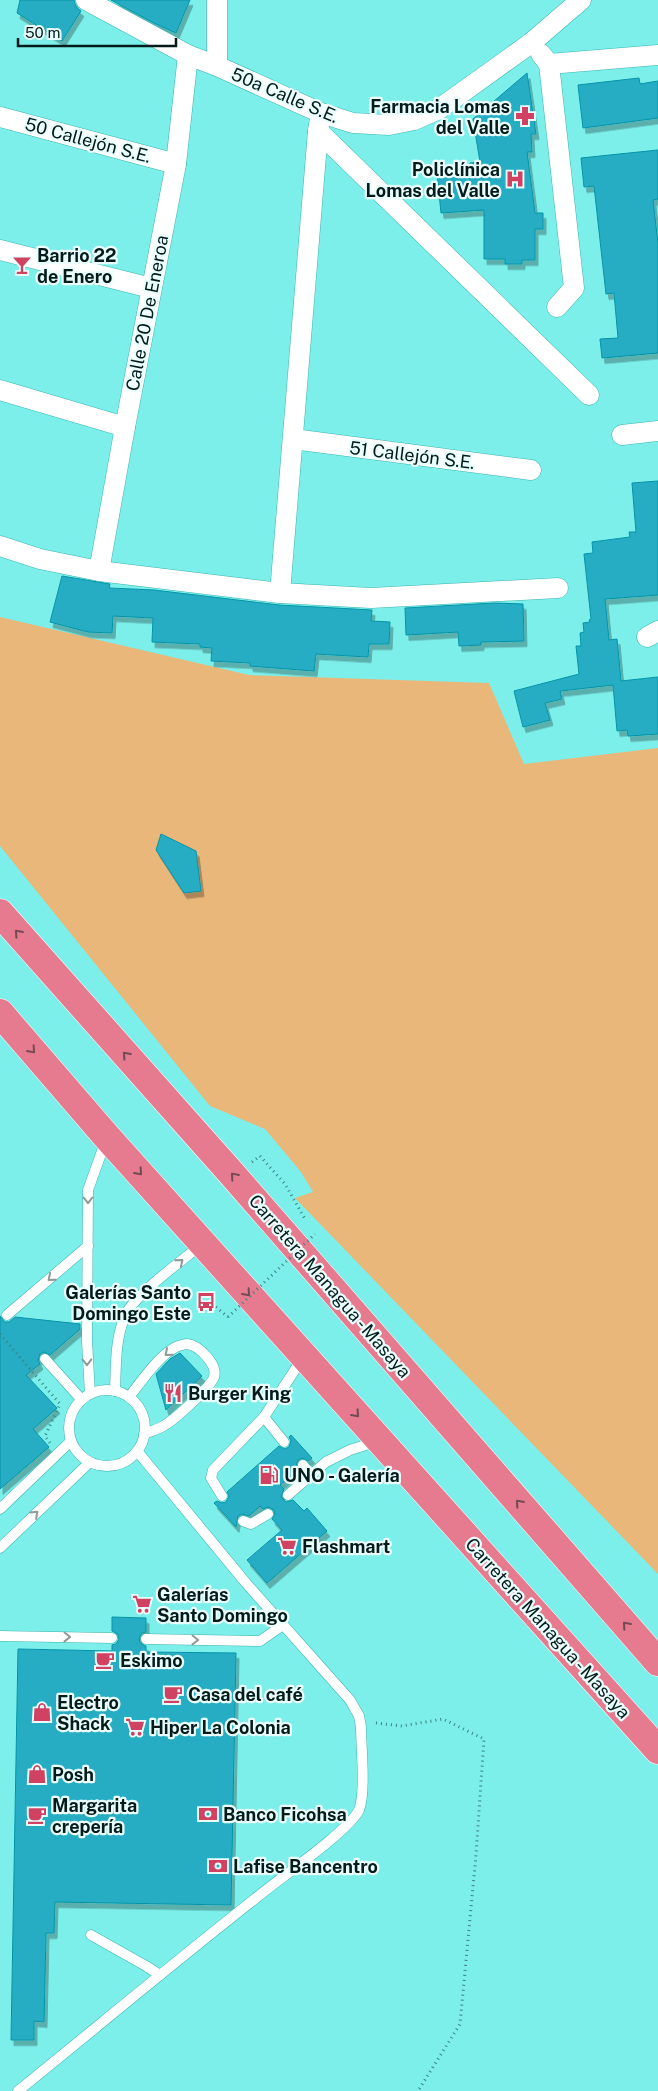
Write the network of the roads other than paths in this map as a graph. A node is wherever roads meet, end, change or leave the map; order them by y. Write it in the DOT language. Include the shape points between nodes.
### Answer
graph roads {
  1 [pos="86,0"];
  2 [pos="217,0"];
  3 [pos="577,2"];
  4 [pos="531,43"];
  5 [pos="188,55"];
  6 [pos="658,55"];
  7 [pos="549,64"];
  8 [pos="217,66"];
  9 [pos="0,117"];
  10 [pos="320,122"];
  11 [pos="176,164"];
  12 [pos="0,250"];
  13 [pos="151,288"];
  14 [pos="557,307"];
  15 [pos="0,390"];
  16 [pos="589,395"];
  17 [pos="125,427"];
  18 [pos="658,430"];
  19 [pos="622,435"];
  20 [pos="293,439"];
  21 [pos="530,470"];
  22 [pos="0,546"];
  23 [pos="99,571"];
  24 [pos="558,588"];
  25 [pos="280,592"];
  26 [pos="0,913"];
  27 [pos="0,1013"];
  28 [pos="107,1137"];
  29 [pos="203,1243"];
  30 [pos="88,1246"];
  31 [pos="5,1313"];
  32 [pos="304,1356"];
  33 [pos="45,1359"];
  34 [pos="115,1391"];
  35 [pos="86,1396"];
  36 [pos="129,1397"];
  37 [pos="264,1417"];
  38 [pos="144,1434"];
  39 [pos="379,1440"];
  40 [pos="71,1441"];
  41 [pos="284,1442"];
  42 [pos="137,1451"];
  43 [pos="90,1462"];
  44 [pos="303,1465"];
  45 [pos="311,1475"];
  46 [pos="288,1495"];
  47 [pos="222,1496"];
  48 [pos="0,1509"];
  49 [pos="268,1514"];
  50 [pos="243,1521"];
  51 [pos="0,1548"];
  52 [pos="283,1624"];
  53 [pos="0,1636"];
  54 [pos="112,1638"];
  55 [pos="146,1639"];
  56 [pos="658,1662"];
  57 [pos="658,1750"];
  58 [pos="91,1935"];
  59 [pos="160,1975"];
  60 [pos="18,2091"];
  1 -- 5 [label="street, 50a Calle S.E."];
  2 -- 8 [label="street"];
  3 -- 4 [label="street, 50a Calle S.E."];
  4 -- 7 [label="street"];
  4 -- 10 [label="street, 50a Calle S.E." via="439,109 414,120 389,125"];
  5 -- 8 [label="street, 50a Calle S.E."];
  5 -- 11 [label="street, Calle 20 De Eneroa"];
  6 -- 7 [label="street"];
  7 -- 14 [label="street" via="574,288"];
  8 -- 10 [label="street, 50a Calle S.E."];
  9 -- 11 [label="street, 50 Callejón S.E."];
  10 -- 16 [label="street"];
  10 -- 20 [label="street"];
  11 -- 13 [label="street, Calle 20 De Eneroa"];
  12 -- 13 [label="street"];
  13 -- 17 [label="street, Calle 20 De Eneroa"];
  15 -- 17 [label="street"];
  17 -- 23 [label="street, Calle 20 De Eneroa"];
  18 -- 19 [label="street"];
  20 -- 21 [label="street, 51 Callejón S.E."];
  20 -- 25 [label="street"];
  22 -- 23 [label="street" via="40,560"];
  23 -- 25 [label="street"];
  24 -- 25 [label="street" via="371,598"];
  56 -- 26 [label="highway, Carretera Managua - Masaya, one-way"];
  27 -- 28 [label="highway, Carretera Managua - Masaya, one-way"];
  28 -- 29 [label="highway, Carretera Managua - Masaya, one-way"];
  28 -- 30 [label="lane, one-way" via="88,1190"];
  29 -- 32 [label="highway, Carretera Managua - Masaya, one-way"];
  34 -- 29 [label="lane, one-way" via="118,1335 125,1316 138,1298"];
  30 -- 31 [label="lane, one-way"];
  30 -- 35 [label="lane, one-way"];
  32 -- 37 [label="lane"];
  32 -- 39 [label="highway, Carretera Managua - Masaya, one-way"];
  33 -- 35 [label="lane"];
  34 -- 35 [label="lane" via="103,1390"];
  34 -- 36 [label="lane"];
  35 -- 40 [label="lane" via="74,1408 70,1419"];
  36 -- 38 [label="lane" via="142,1413"];
  38 -- 36 [label="lane, one-way" via="165,1426 210,1384 215,1375 213,1364 198,1349 187,1344 175,1347"];
  37 -- 41 [label="lane"];
  37 -- 47 [label="lane" via="213,1470 211,1478"];
  38 -- 42 [label="lane"];
  39 -- 45 [label="lane" via="338,1456"];
  39 -- 57 [label="highway, Carretera Managua - Masaya"];
  40 -- 43 [label="lane"];
  40 -- 48 [label="lane"];
  42 -- 43 [label="lane" via="115,1465"];
  42 -- 52 [label="lane" via="201,1531"];
  51 -- 43 [label="lane, one-way"];
  44 -- 45 [label="lane"];
  45 -- 46 [label="lane"];
  49 -- 50 [label="lane" via="251,1524"];
  55 -- 52 [label="lane, one-way" via="260,1641"];
  52 -- 59 [label="lane" via="350,1700 359,1716 362,1795 359,1809 330,1839"];
  53 -- 54 [label="lane, one-way"];
  58 -- 59 [label="lane"];
  59 -- 60 [label="lane"];
}
